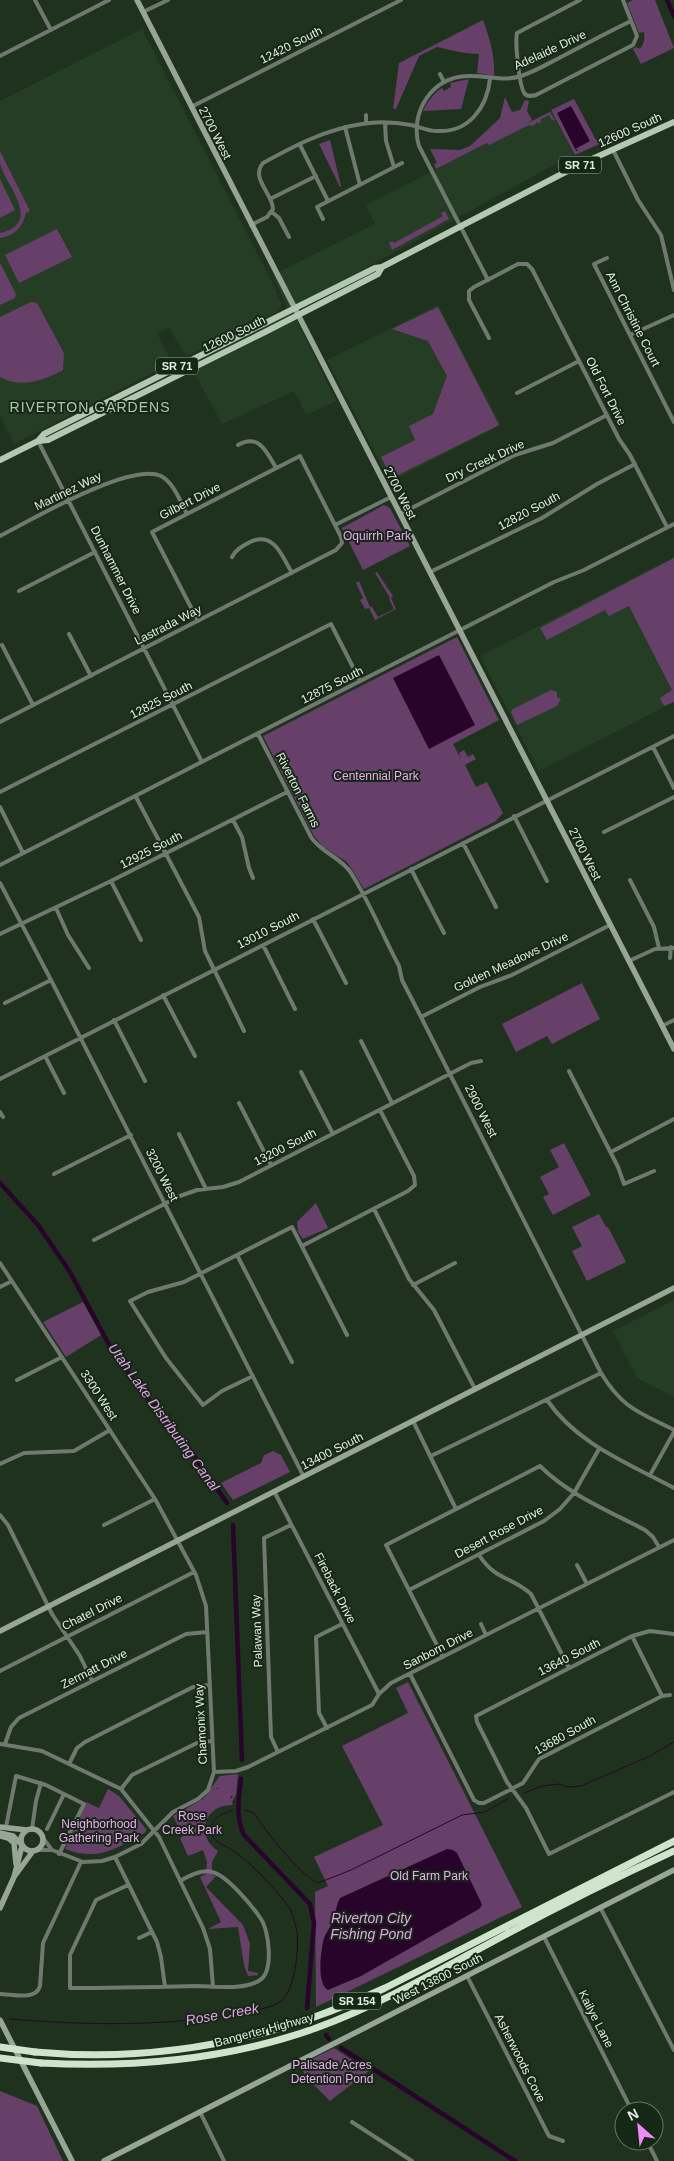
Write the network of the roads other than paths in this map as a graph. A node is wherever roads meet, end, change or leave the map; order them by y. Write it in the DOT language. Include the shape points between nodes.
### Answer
graph roads {
  1 [pos="35,0"];
  2 [pos="108,0"];
  3 [pos="137,0"];
  4 [pos="168,0"];
  5 [pos="401,0"];
  6 [pos="580,0"];
  7 [pos="623,0"];
  8 [pos="143,12"];
  9 [pos="631,21"];
  10 [pos="50,30"];
  11 [pos="0,56"];
  12 [pos="440,74"];
  13 [pos="520,76"];
  14 [pos="490,79"];
  15 [pos="444,82"];
  16 [pos="191,107"];
  17 [pos="366,115"];
  18 [pos="366,123"];
  19 [pos="385,123"];
  20 [pos="674,123"];
  21 [pos="345,126"];
  22 [pos="417,127"];
  23 [pos="300,145"];
  24 [pos="613,150"];
  25 [pos="402,164"];
  26 [pos="394,167"];
  27 [pos="316,176"];
  28 [pos="360,185"];
  29 [pos="270,200"];
  30 [pos="328,201"];
  31 [pos="272,212"];
  32 [pos="323,219"];
  33 [pos="251,225"];
  34 [pos="460,226"];
  35 [pos="289,237"];
  36 [pos="607,258"];
  37 [pos="488,280"];
  38 [pos="674,290"];
  39 [pos="296,312"];
  40 [pos="674,315"];
  41 [pos="630,335"];
  42 [pos="489,338"];
  43 [pos="579,361"];
  44 [pos="183,363"];
  45 [pos="147,389"];
  46 [pos="516,393"];
  47 [pos="606,415"];
  48 [pos="674,422"];
  49 [pos="38,441"];
  50 [pos="238,445"];
  51 [pos="0,460"];
  52 [pos="635,464"];
  53 [pos="276,468"];
  54 [pos="391,497"];
  55 [pos="69,500"];
  56 [pos="187,514"];
  57 [pos="400,514"];
  58 [pos="674,524"];
  59 [pos="335,525"];
  60 [pos="667,528"];
  61 [pos="0,536"];
  62 [pos="95,552"];
  63 [pos="232,557"];
  64 [pos="430,572"];
  65 [pos="292,573"];
  66 [pos="19,591"];
  67 [pos="198,621"];
  68 [pos="460,630"];
  69 [pos="69,634"];
  70 [pos="2,645"];
  71 [pos="144,648"];
  72 [pos="91,676"];
  73 [pos="360,681"];
  74 [pos="33,705"];
  75 [pos="173,705"];
  76 [pos="0,722"];
  77 [pos="258,734"];
  78 [pos="674,736"];
  79 [pos="653,747"];
  80 [pos="202,762"];
  81 [pos="674,788"];
  82 [pos="0,792"];
  83 [pos="287,792"];
  84 [pos="136,797"];
  85 [pos="674,797"];
  86 [pos="547,801"];
  87 [pos="0,807"];
  88 [pos="514,816"];
  89 [pos="233,820"];
  90 [pos="604,832"];
  91 [pos="463,843"];
  92 [pos="23,853"];
  93 [pos="166,853"];
  94 [pos="0,865"];
  95 [pos="411,869"];
  96 [pos="253,878"];
  97 [pos="630,880"];
  98 [pos="111,881"];
  99 [pos="547,881"];
  100 [pos="0,883"];
  101 [pos="362,895"];
  102 [pos="496,907"];
  103 [pos="56,908"];
  104 [pos="313,919"];
  105 [pos="22,923"];
  106 [pos="610,925"];
  107 [pos="444,933"];
  108 [pos="0,934"];
  109 [pos="141,940"];
  110 [pos="263,945"];
  111 [pos="672,947"];
  112 [pos="659,948"];
  113 [pos="670,958"];
  114 [pos="629,961"];
  115 [pos="89,968"];
  116 [pos="213,970"];
  117 [pos="51,980"];
  118 [pos="346,983"];
  119 [pos="163,995"];
  120 [pos="5,1003"];
  121 [pos="295,1009"];
  122 [pos="421,1017"];
  123 [pos="114,1020"];
  124 [pos="674,1020"];
  125 [pos="662,1026"];
  126 [pos="244,1031"];
  127 [pos="81,1038"];
  128 [pos="361,1041"];
  129 [pos="674,1049"];
  130 [pos="45,1056"];
  131 [pos="195,1056"];
  132 [pos="481,1061"];
  133 [pos="569,1071"];
  134 [pos="301,1072"];
  135 [pos="451,1074"];
  136 [pos="0,1079"];
  137 [pos="145,1081"];
  138 [pos="64,1093"];
  139 [pos="239,1103"];
  140 [pos="392,1103"];
  141 [pos="380,1110"];
  142 [pos="0,1112"];
  143 [pos="3,1117"];
  144 [pos="674,1119"];
  145 [pos="179,1134"];
  146 [pos="333,1134"];
  147 [pos="130,1135"];
  148 [pos="611,1152"];
  149 [pos="271,1165"];
  150 [pos="654,1171"];
  151 [pos="54,1174"];
  152 [pos="206,1189"];
  153 [pos="165,1203"];
  154 [pos="374,1209"];
  155 [pos="94,1240"];
  156 [pos="302,1246"];
  157 [pos="237,1255"];
  158 [pos="0,1263"];
  159 [pos="455,1263"];
  160 [pos="201,1273"];
  161 [pos="12,1280"];
  162 [pos="413,1285"];
  163 [pos="0,1287"];
  164 [pos="674,1288"];
  165 [pos="583,1334"];
  166 [pos="347,1335"];
  167 [pos="62,1357"];
  168 [pos="292,1362"];
  169 [pos="601,1373"];
  170 [pos="253,1376"];
  171 [pos="18,1380"];
  172 [pos="475,1389"];
  173 [pos="547,1400"];
  174 [pos="413,1421"];
  175 [pos="110,1430"];
  176 [pos="674,1431"];
  177 [pos="599,1449"];
  178 [pos="431,1456"];
  179 [pos="0,1464"];
  180 [pos="650,1475"];
  181 [pos="304,1477"];
  182 [pos="674,1488"];
  183 [pos="274,1492"];
  184 [pos="574,1493"];
  185 [pos="155,1499"];
  186 [pos="456,1508"];
  187 [pos="0,1515"];
  188 [pos="291,1524"];
  189 [pos="104,1525"];
  190 [pos="177,1540"];
  191 [pos="674,1540"];
  192 [pos="659,1547"];
  193 [pos="479,1555"];
  194 [pos="577,1565"];
  195 [pos="194,1572"];
  196 [pos="587,1584"];
  197 [pos="409,1590"];
  198 [pos="48,1606"];
  199 [pos="539,1609"];
  200 [pos="342,1624"];
  201 [pos="481,1624"];
  202 [pos="0,1631"];
  203 [pos="207,1632"];
  204 [pos="674,1634"];
  205 [pos="67,1636"];
  206 [pos="486,1636"];
  207 [pos="632,1636"];
  208 [pos="443,1657"];
  209 [pos="569,1668"];
  210 [pos="0,1670"];
  211 [pos="410,1674"];
  212 [pos="92,1681"];
  213 [pos="210,1685"];
  214 [pos="379,1694"];
  215 [pos="670,1695"];
  216 [pos="662,1696"];
  217 [pos="327,1728"];
  218 [pos="212,1741"];
  219 [pos="2,1744"];
  220 [pos="278,1752"];
  221 [pos="69,1764"];
  222 [pos="214,1772"];
  223 [pos="41,1783"];
  224 [pos="121,1789"];
  225 [pos="512,1789"];
  226 [pos="674,1792"];
  227 [pos="64,1794"];
  228 [pos="3,1827"];
  229 [pos="30,1829"];
  230 [pos="47,1829"];
  231 [pos="155,1831"];
  232 [pos="0,1834"];
  233 [pos="43,1838"];
  234 [pos="674,1840"];
  235 [pos="22,1845"];
  236 [pos="35,1850"];
  237 [pos="52,1850"];
  238 [pos="674,1851"];
  239 [pos="59,1854"];
  240 [pos="115,1857"];
  241 [pos="81,1862"];
  242 [pos="16,1866"];
  243 [pos="674,1870"];
  244 [pos="14,1878"];
  245 [pos="180,1881"];
  246 [pos="128,1885"];
  247 [pos="600,1907"];
  248 [pos="0,1908"];
  249 [pos="152,1932"];
  250 [pos="544,1937"];
  251 [pos="140,1938"];
  252 [pos="467,1976"];
  253 [pos="165,1987"];
  254 [pos="213,1987"];
  255 [pos="0,1994"];
  256 [pos="0,2020"];
  257 [pos="0,2047"];
  258 [pos="674,2050"];
  259 [pos="0,2058"];
  260 [pos="627,2101"];
  261 [pos="200,2112"];
  262 [pos="352,2122"];
  263 [pos="563,2141"];
  264 [pos="72,2161"];
  265 [pos="104,2161"];
  266 [pos="224,2161"];
  267 [pos="412,2161"];
  1 -- 10 [label="street"];
  2 -- 10 [label="street"];
  3 -- 8 [label="main road, 2700 West"];
  4 -- 8 [label="street"];
  5 -- 16 [label="street, 12420 South"];
  6 -- 13 [label="street" via="517,34"];
  7 -- 9 [label="street"];
  8 -- 16 [label="main road, 2700 West"];
  9 -- 13 [label="street, Adelaide Drive"];
  9 -- 13 [label="street" via="636,39 632,46 534,96 524,92"];
  10 -- 11 [label="street"];
  12 -- 15 [label="street"];
  13 -- 14 [label="street, Adelaide Drive"];
  14 -- 15 [label="street, Adelaide Drive" via="467,76"];
  14 -- 22 [label="street" via="483,106 468,123 447,131"];
  15 -- 22 [label="street, Adelaide Drive" via="426,99 418,115"];
  16 -- 33 [label="main road, 2700 West"];
  17 -- 18 [label="street"];
  18 -- 19 [label="street"];
  18 -- 21 [label="street"];
  19 -- 22 [label="street"];
  19 -- 26 [label="street"];
  20 -- 24 [label="main road, 12600 South / SR 71"];
  21 -- 23 [label="street"];
  21 -- 28 [label="street"];
  22 -- 34 [label="street" via="419,146"];
  23 -- 27 [label="street"];
  23 -- 29 [label="street" via="260,168 259,177"];
  24 -- 34 [label="main road, 12600 South / SR 71"];
  24 -- 38 [label="street" via="638,200 661,235"];
  25 -- 26 [label="street"];
  26 -- 28 [label="street"];
  27 -- 29 [label="street"];
  27 -- 30 [label="street"];
  28 -- 30 [label="street"];
  29 -- 31 [label="street"];
  30 -- 32 [label="street" via="317,207"];
  31 -- 33 [label="street"];
  31 -- 35 [label="street"];
  33 -- 39 [label="main road, 2700 West"];
  34 -- 37 [label="street"];
  34 -- 39 [label="main road, 12600 South / SR 71" via="382,267 378,274"];
  36 -- 41 [label="street, Ann Christine Court" via="594,264"];
  37 -- 42 [label="street" via="469,291 469,300"];
  37 -- 43 [label="street, Old Fort Drive" via="518,264 527,264"];
  39 -- 44 [label="main road, 12600 South / SR 71"];
  39 -- 45 [label="main road, 12600 South / SR 71"];
  39 -- 54 [label="main road, 2700 West"];
  40 -- 41 [label="street"];
  41 -- 48 [label="street, Ann Christine Court"];
  43 -- 46 [label="street"];
  43 -- 47 [label="street, Old Fort Drive"];
  44 -- 45 [label="main road" via="182,368 149,384"];
  44 -- 49 [label="main road, 12600 South / SR 71" via="44,434"];
  45 -- 49 [label="main road, 12600 South / SR 71" via="48,440"];
  47 -- 52 [label="street, Old Fort Drive"];
  47 -- 57 [label="street, Dry Creek Drive" via="553,443 515,455"];
  49 -- 51 [label="main road, 12600 South / SR 71"];
  49 -- 55 [label="street, Dunhammer Drive"];
  50 -- 53 [label="street" via="248,440 258,442"];
  52 -- 60 [label="street, Old Fort Drive"];
  52 -- 64 [label="street, 12820 South" via="542,518"];
  53 -- 56 [label="street, Gilbert Drive"];
  53 -- 59 [label="street, Gilbert Drive" via="300,456"];
  54 -- 57 [label="main road, 2700 West"];
  54 -- 59 [label="street"];
  55 -- 56 [label="street, Martinez Way" via="103,484 153,474 171,484"];
  55 -- 61 [label="street, Martinez Way"];
  55 -- 62 [label="street, Dunhammer Drive"];
  56 -- 67 [label="street, Gilbert Drive" via="152,532"];
  57 -- 64 [label="main road, 2700 West"];
  58 -- 60 [label="street, 12875 South"];
  59 -- 65 [label="street, Lastrada Way" via="342,543 336,550"];
  60 -- 68 [label="street, 12875 South"];
  62 -- 66 [label="street"];
  62 -- 71 [label="street, Dunhammer Drive"];
  63 -- 65 [label="street" via="239,548 252,541 268,540 277,546"];
  64 -- 68 [label="main road, 2700 West"];
  65 -- 67 [label="street, Lastrada Way"];
  67 -- 71 [label="street, Lastrada Way"];
  68 -- 73 [label="street, 12875 South"];
  68 -- 86 [label="main road, 2700 West"];
  69 -- 72 [label="street"];
  70 -- 74 [label="street"];
  71 -- 72 [label="street, Lastrada Way"];
  71 -- 75 [label="street, Dunhammer Drive"];
  72 -- 74 [label="street, Lastrada Way"];
  73 -- 75 [label="street, 12825 South" via="331,624"];
  73 -- 77 [label="street, 12875 South"];
  74 -- 76 [label="street, Lastrada Way"];
  75 -- 80 [label="street, Dunhammer Drive"];
  75 -- 82 [label="street, 12825 South"];
  77 -- 80 [label="street, 12875 South"];
  77 -- 83 [label="street, Riverton Farms"];
  78 -- 79 [label="street, 13010 South"];
  79 -- 81 [label="street"];
  79 -- 86 [label="street, 13010 South"];
  80 -- 84 [label="street, 12875 South"];
  83 -- 89 [label="street, 12925 South"];
  83 -- 101 [label="street, Riverton Farms" via="316,845 338,859 350,872"];
  84 -- 92 [label="street, 12875 South"];
  84 -- 93 [label="street"];
  85 -- 90 [label="street"];
  86 -- 88 [label="street, 13010 South"];
  86 -- 106 [label="main road, 2700 West"];
  87 -- 92 [label="street"];
  88 -- 91 [label="street, 13010 South"];
  88 -- 99 [label="street"];
  89 -- 93 [label="street, 12925 South"];
  89 -- 96 [label="street" via="242,838"];
  91 -- 95 [label="street, 13010 South"];
  91 -- 102 [label="street"];
  92 -- 94 [label="street, 12875 South"];
  93 -- 98 [label="street, 12925 South"];
  93 -- 116 [label="street" via="200,917 205,951"];
  95 -- 101 [label="street, 13010 South"];
  95 -- 107 [label="street"];
  97 -- 112 [label="street" via="654,927"];
  98 -- 103 [label="street, 12925 South"];
  98 -- 109 [label="street"];
  100 -- 105 [label="street, 3200 West"];
  101 -- 104 [label="street, 13010 South"];
  101 -- 122 [label="street, 2900 West"];
  103 -- 105 [label="street, 12925 South"];
  103 -- 115 [label="street"];
  104 -- 110 [label="street, 13010 South"];
  104 -- 118 [label="street"];
  105 -- 108 [label="street, 12925 South"];
  105 -- 117 [label="street, 3200 West"];
  106 -- 114 [label="main road, 2700 West"];
  106 -- 122 [label="street, Golden Meadows Drive"];
  110 -- 116 [label="street, 13010 South"];
  110 -- 121 [label="street"];
  111 -- 112 [label="street"];
  111 -- 113 [label="street"];
  112 -- 114 [label="street"];
  114 -- 125 [label="main road, 2700 West"];
  116 -- 119 [label="street, 13010 South"];
  116 -- 126 [label="street"];
  117 -- 120 [label="street"];
  117 -- 127 [label="street, 3200 West"];
  119 -- 123 [label="street, 13010 South"];
  119 -- 131 [label="street"];
  122 -- 135 [label="street, 2900 West"];
  123 -- 127 [label="street, 13010 South"];
  123 -- 137 [label="street"];
  124 -- 125 [label="street"];
  125 -- 129 [label="main road, 2700 West"];
  127 -- 130 [label="street, 13010 South"];
  127 -- 147 [label="street, 3200 West"];
  128 -- 140 [label="street"];
  130 -- 136 [label="street, 13010 South"];
  130 -- 138 [label="street"];
  132 -- 135 [label="street, 13200 South"];
  133 -- 148 [label="street"];
  134 -- 146 [label="street"];
  135 -- 140 [label="street, 13200 South"];
  135 -- 165 [label="street, 2900 West"];
  139 -- 149 [label="street"];
  140 -- 141 [label="street, 13200 South"];
  141 -- 146 [label="street, 13200 South"];
  141 -- 154 [label="street" via="414,1176 415,1185"];
  142 -- 143 [label="street"];
  144 -- 148 [label="street"];
  145 -- 152 [label="street"];
  146 -- 149 [label="street, 13200 South"];
  147 -- 151 [label="street"];
  147 -- 153 [label="street, 3200 West"];
  148 -- 150 [label="street" via="624,1184"];
  149 -- 152 [label="street, 13200 South" via="232,1184"];
  152 -- 153 [label="street, 13200 South"];
  153 -- 155 [label="street, 13200 South"];
  153 -- 160 [label="street, 3200 West"];
  154 -- 156 [label="street"];
  154 -- 162 [label="street"];
  156 -- 157 [label="street" via="292,1227"];
  156 -- 166 [label="street"];
  157 -- 160 [label="street"];
  157 -- 168 [label="street"];
  158 -- 161 [label="street, 3300 West"];
  159 -- 162 [label="street"];
  160 -- 170 [label="street, 3200 West"];
  160 -- 170 [label="street" via="130,1301 158,1347 203,1405 222,1391"];
  161 -- 163 [label="street"];
  161 -- 167 [label="street, 3300 West"];
  162 -- 172 [label="street" via="434,1310"];
  164 -- 165 [label="main road, 13400 South"];
  165 -- 169 [label="street, 2900 West"];
  165 -- 172 [label="main road, 13400 South"];
  167 -- 171 [label="street"];
  167 -- 175 [label="street, 3300 West"];
  169 -- 173 [label="street"];
  169 -- 176 [label="street, 2900 West" via="627,1406"];
  170 -- 181 [label="street, 3200 West"];
  172 -- 174 [label="main road, 13400 South"];
  173 -- 177 [label="street" via="570,1428"];
  173 -- 178 [label="street"];
  174 -- 178 [label="street"];
  174 -- 181 [label="main road, 13400 South"];
  175 -- 179 [label="street" via="74,1452 24,1453"];
  175 -- 185 [label="street, 3300 West"];
  176 -- 180 [label="street"];
  177 -- 180 [label="street"];
  177 -- 184 [label="street, Desert Rose Drive"];
  178 -- 186 [label="street"];
  180 -- 182 [label="street"];
  181 -- 183 [label="main road, 13400 South"];
  183 -- 188 [label="street, Fireback Drive"];
  183 -- 190 [label="main road, 13400 South"];
  184 -- 186 [label="street" via="540,1466"];
  184 -- 192 [label="street" via="645,1530"];
  184 -- 193 [label="street, Desert Rose Drive" via="544,1521"];
  185 -- 189 [label="street"];
  185 -- 190 [label="street, 3300 West"];
  186 -- 197 [label="street" via="386,1545"];
  187 -- 198 [label="street"];
  188 -- 200 [label="street, Fireback Drive"];
  188 -- 220 [label="street, Palawan Way" via="264,1538 271,1737"];
  190 -- 195 [label="street, Chamonix Way"];
  190 -- 198 [label="main road, 13400 South"];
  191 -- 192 [label="street, Sanborn Drive"];
  192 -- 196 [label="street, Sanborn Drive"];
  193 -- 197 [label="street, Desert Rose Drive"];
  193 -- 199 [label="street" via="487,1568 498,1576 521,1585"];
  194 -- 196 [label="street"];
  195 -- 203 [label="street, Chamonix Way" via="206,1606"];
  195 -- 205 [label="street, Chatel Drive"];
  196 -- 199 [label="street, Sanborn Drive"];
  197 -- 208 [label="street"];
  198 -- 202 [label="main road, 13400 South"];
  198 -- 205 [label="street"];
  199 -- 206 [label="street, Sanborn Drive"];
  199 -- 209 [label="street"];
  200 -- 214 [label="street, Fireback Drive"];
  200 -- 217 [label="street" via="316,1637 318,1713"];
  201 -- 206 [label="street"];
  203 -- 212 [label="street, Zermatt Drive" via="186,1634"];
  203 -- 213 [label="street, Chamonix Way"];
  204 -- 207 [label="street, 13640 South" via="650,1632"];
  205 -- 210 [label="street, Chatel Drive"];
  205 -- 212 [label="street"];
  206 -- 208 [label="street, Sanborn Drive"];
  207 -- 209 [label="street, 13640 South"];
  207 -- 216 [label="street"];
  208 -- 211 [label="street, Sanborn Drive"];
  209 -- 225 [label="street, 13640 South" via="476,1716"];
  211 -- 214 [label="street, Sanborn Drive"];
  211 -- 225 [label="street, 13680 South" via="474,1800 484,1803"];
  212 -- 219 [label="street, Zermatt Drive" via="19,1718"];
  213 -- 218 [label="street, Chamonix Way"];
  213 -- 221 [label="street" via="193,1687 85,1742 77,1748"];
  214 -- 217 [label="street, Sanborn Drive" via="372,1705"];
  215 -- 216 [label="street, 13680 South"];
  216 -- 225 [label="street, 13680 South" via="539,1759 523,1783"];
  217 -- 220 [label="street, Sanborn Drive"];
  218 -- 222 [label="street, Chamonix Way"];
  218 -- 224 [label="street" via="199,1742 132,1775"];
  219 -- 221 [label="street" via="42,1752"];
  220 -- 222 [label="street, Sanborn Drive" via="236,1771"];
  221 -- 224 [label="street"];
  222 -- 231 [label="street, Chamonix Way" via="208,1790 173,1812"];
  223 -- 227 [label="street"];
  223 -- 228 [label="street" via="16,1776"];
  223 -- 229 [label="street"];
  224 -- 231 [label="street"];
  225 -- 226 [label="street" via="526,1808 549,1854"];
  227 -- 230 [label="street"];
  227 -- 239 [label="street" via="84,1804"];
  228 -- 229 [label="main road"];
  229 -- 233 [label="main road" via="40,1832"];
  229 -- 235 [label="main road" via="21,1837"];
  231 -- 240 [label="street, Chamonix Way" via="141,1844"];
  231 -- 245 [label="street"];
  232 -- 235 [label="main road" via="13,1836"];
  232 -- 242 [label="main road" via="14,1843"];
  233 -- 236 [label="main road" via="43,1843"];
  233 -- 237 [label="street, Chamonix Way"];
  234 -- 257 [label="highway, Bangerter Highway / SR 154, bridge" via="378,1991 300,2023 241,2040 174,2051 103,2055"];
  235 -- 236 [label="main road" via="25,1849"];
  235 -- 242 [label="main road"];
  236 -- 237 [label="street, Chamonix Way"];
  236 -- 244 [label="main road"];
  237 -- 239 [label="street, Chamonix Way"];
  238 -- 259 [label="highway, Bangerter Highway / SR 154, bridge" via="580,1895 378,2002 302,2033 237,2050 173,2061 104,2065"];
  239 -- 241 [label="street, Chamonix Way"];
  240 -- 241 [label="street, Chamonix Way"];
  240 -- 246 [label="street"];
  241 -- 255 [label="street" via="43,1942 39,1989 33,1995"];
  242 -- 244 [label="main road"];
  243 -- 247 [label="main road, West 13800 South"];
  244 -- 248 [label="main road"];
  245 -- 254 [label="street" via="207,1936"];
  245 -- 254 [label="street" via="207,1871 220,1874 262,1920 267,1933 269,1964 265,1976 252,1983"];
  246 -- 249 [label="street"];
  246 -- 253 [label="street" via="96,1900 70,1955 70,1988"];
  247 -- 250 [label="main road, West 13800 South"];
  247 -- 258 [label="street"];
  249 -- 251 [label="street"];
  249 -- 253 [label="street" via="161,1957"];
  250 -- 252 [label="main road, West 13800 South"];
  250 -- 260 [label="street, Kailye Lane"];
  252 -- 261 [label="main road, West 13800 South"];
  252 -- 263 [label="street, Asherwoods Cove" via="549,2136"];
  253 -- 254 [label="street"];
  256 -- 264 [label="main road"];
  261 -- 265 [label="main road, West 13800 South"];
  261 -- 266 [label="street"];
  262 -- 267 [label="street"];
}
